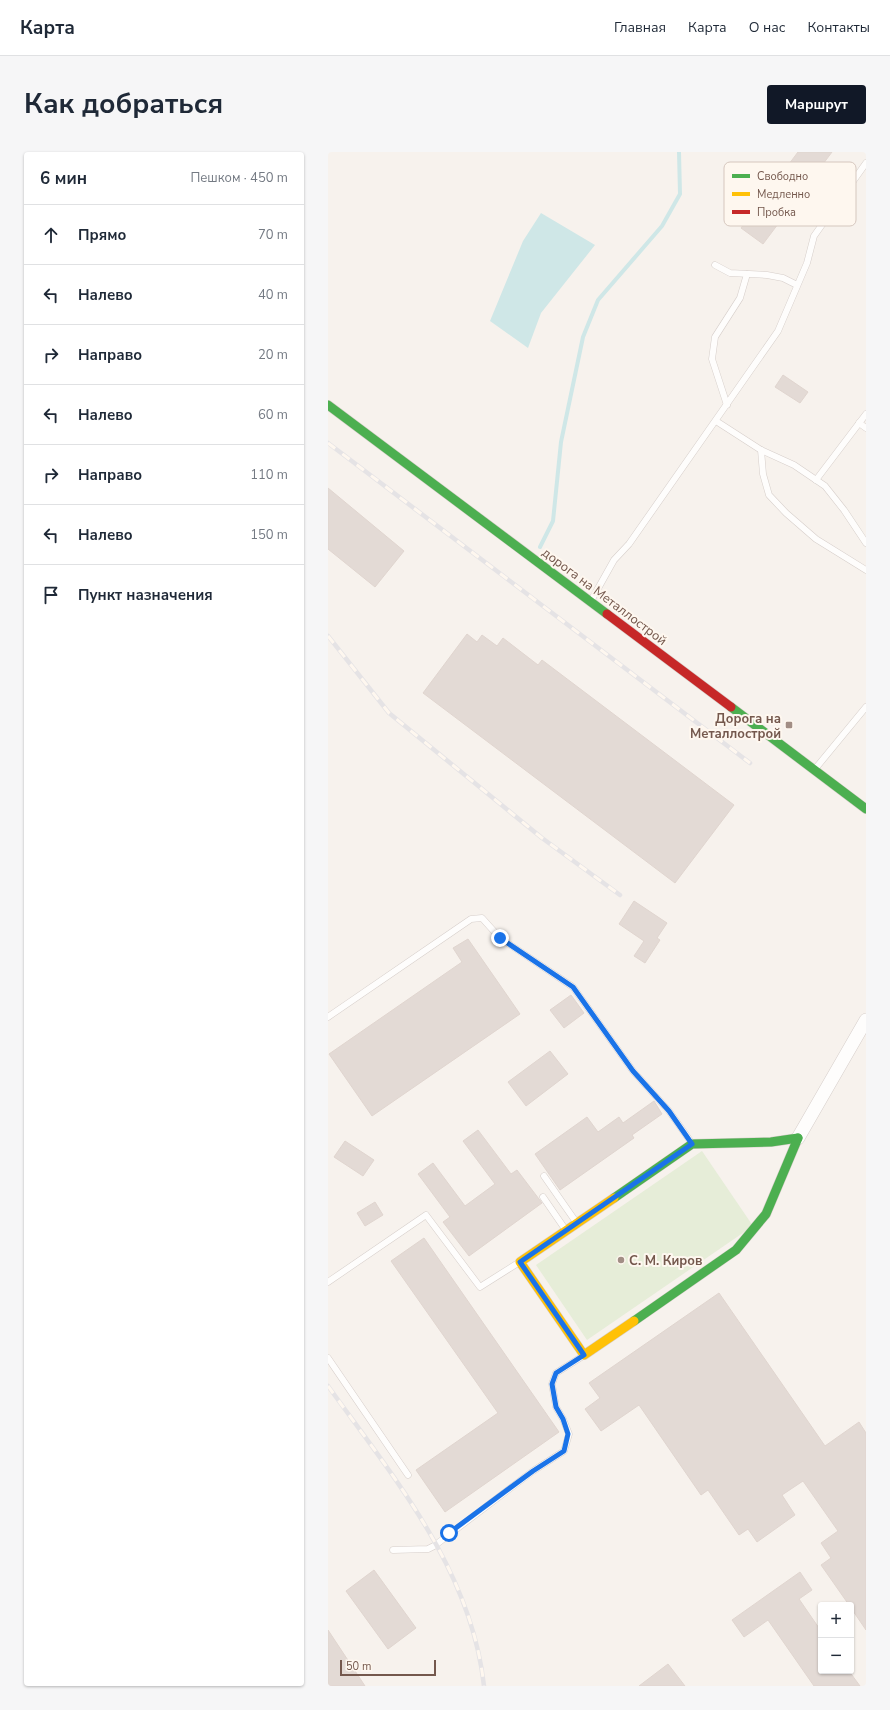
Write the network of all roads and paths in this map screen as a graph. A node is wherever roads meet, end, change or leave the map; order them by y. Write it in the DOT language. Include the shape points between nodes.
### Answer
graph roads {
  1 [pos="866,163"];
  2 [pos="856,177"];
  3 [pos="821,226"];
  4 [pos="715,265"];
  5 [pos="748,274"];
  6 [pos="797,285"];
  7 [pos="328,404"];
  8 [pos="727,406"];
  9 [pos="866,414"];
  10 [pos="716,421"];
  11 [pos="859,423"];
  12 [pos="866,428"];
  13 [pos="761,450"];
  14 [pos="816,480"];
  15 [pos="866,543"];
  16 [pos="866,570"];
  17 [pos="591,602"];
  18 [pos="866,707"];
  19 [pos="814,770"];
  20 [pos="866,809"];
  21 [pos="328,1017"];
  22 [pos="866,1020"];
  23 [pos="798,1138"];
  24 [pos="692,1144"];
  25 [pos="544,1176"];
  26 [pos="544,1197"];
  27 [pos="577,1223"];
  28 [pos="566,1230"];
  29 [pos="520,1262"];
  30 [pos="328,1282"];
  31 [pos="584,1355"];
  32 [pos="328,1358"];
  33 [pos="408,1475"];
  34 [pos="393,1550"];
  1 -- 2 [label="lane"];
  3 -- 6 [label="lane" via="814,236 807,263"];
  4 -- 5 [label="lane" via="730,273"];
  5 -- 6 [label="lane" via="783,278"];
  5 -- 8 [label="lane" via="740,298 715,337 712,359"];
  6 -- 8 [label="lane" via="778,331"];
  7 -- 17 [label="street, дорога на Металлострой"];
  8 -- 10 [label="lane"];
  9 -- 11 [label="lane"];
  10 -- 13 [label="lane"];
  10 -- 17 [label="lane" via="629,544 614,560"];
  11 -- 12 [label="lane"];
  11 -- 14 [label="lane"];
  13 -- 14 [label="lane" via="794,465"];
  13 -- 16 [label="lane" via="763,474 769,495 816,538"];
  14 -- 15 [label="lane" via="825,486"];
  17 -- 19 [label="street, дорога на Металлострой"];
  18 -- 19 [label="lane"];
  19 -- 20 [label="street, дорога на Металлострой"];
  21 -- 24 [label="lane" via="471,919 482,918 500,938 573,987 633,1071 669,1111"];
  22 -- 23 [label="street"];
  23 -- 24 [label="street" via="772,1142"];
  23 -- 31 [label="street" via="766,1214 736,1250"];
  24 -- 27 [label="street"];
  25 -- 27 [label="lane"];
  26 -- 28 [label="lane"];
  27 -- 28 [label="street"];
  28 -- 29 [label="street"];
  29 -- 30 [label="lane" via="480,1287 426,1215"];
  29 -- 31 [label="street"];
  31 -- 34 [label="lane" via="556,1373 552,1384 556,1407 568,1434 564,1451 533,1471 434,1546 428,1549"];
  32 -- 33 [label="lane"];
}
